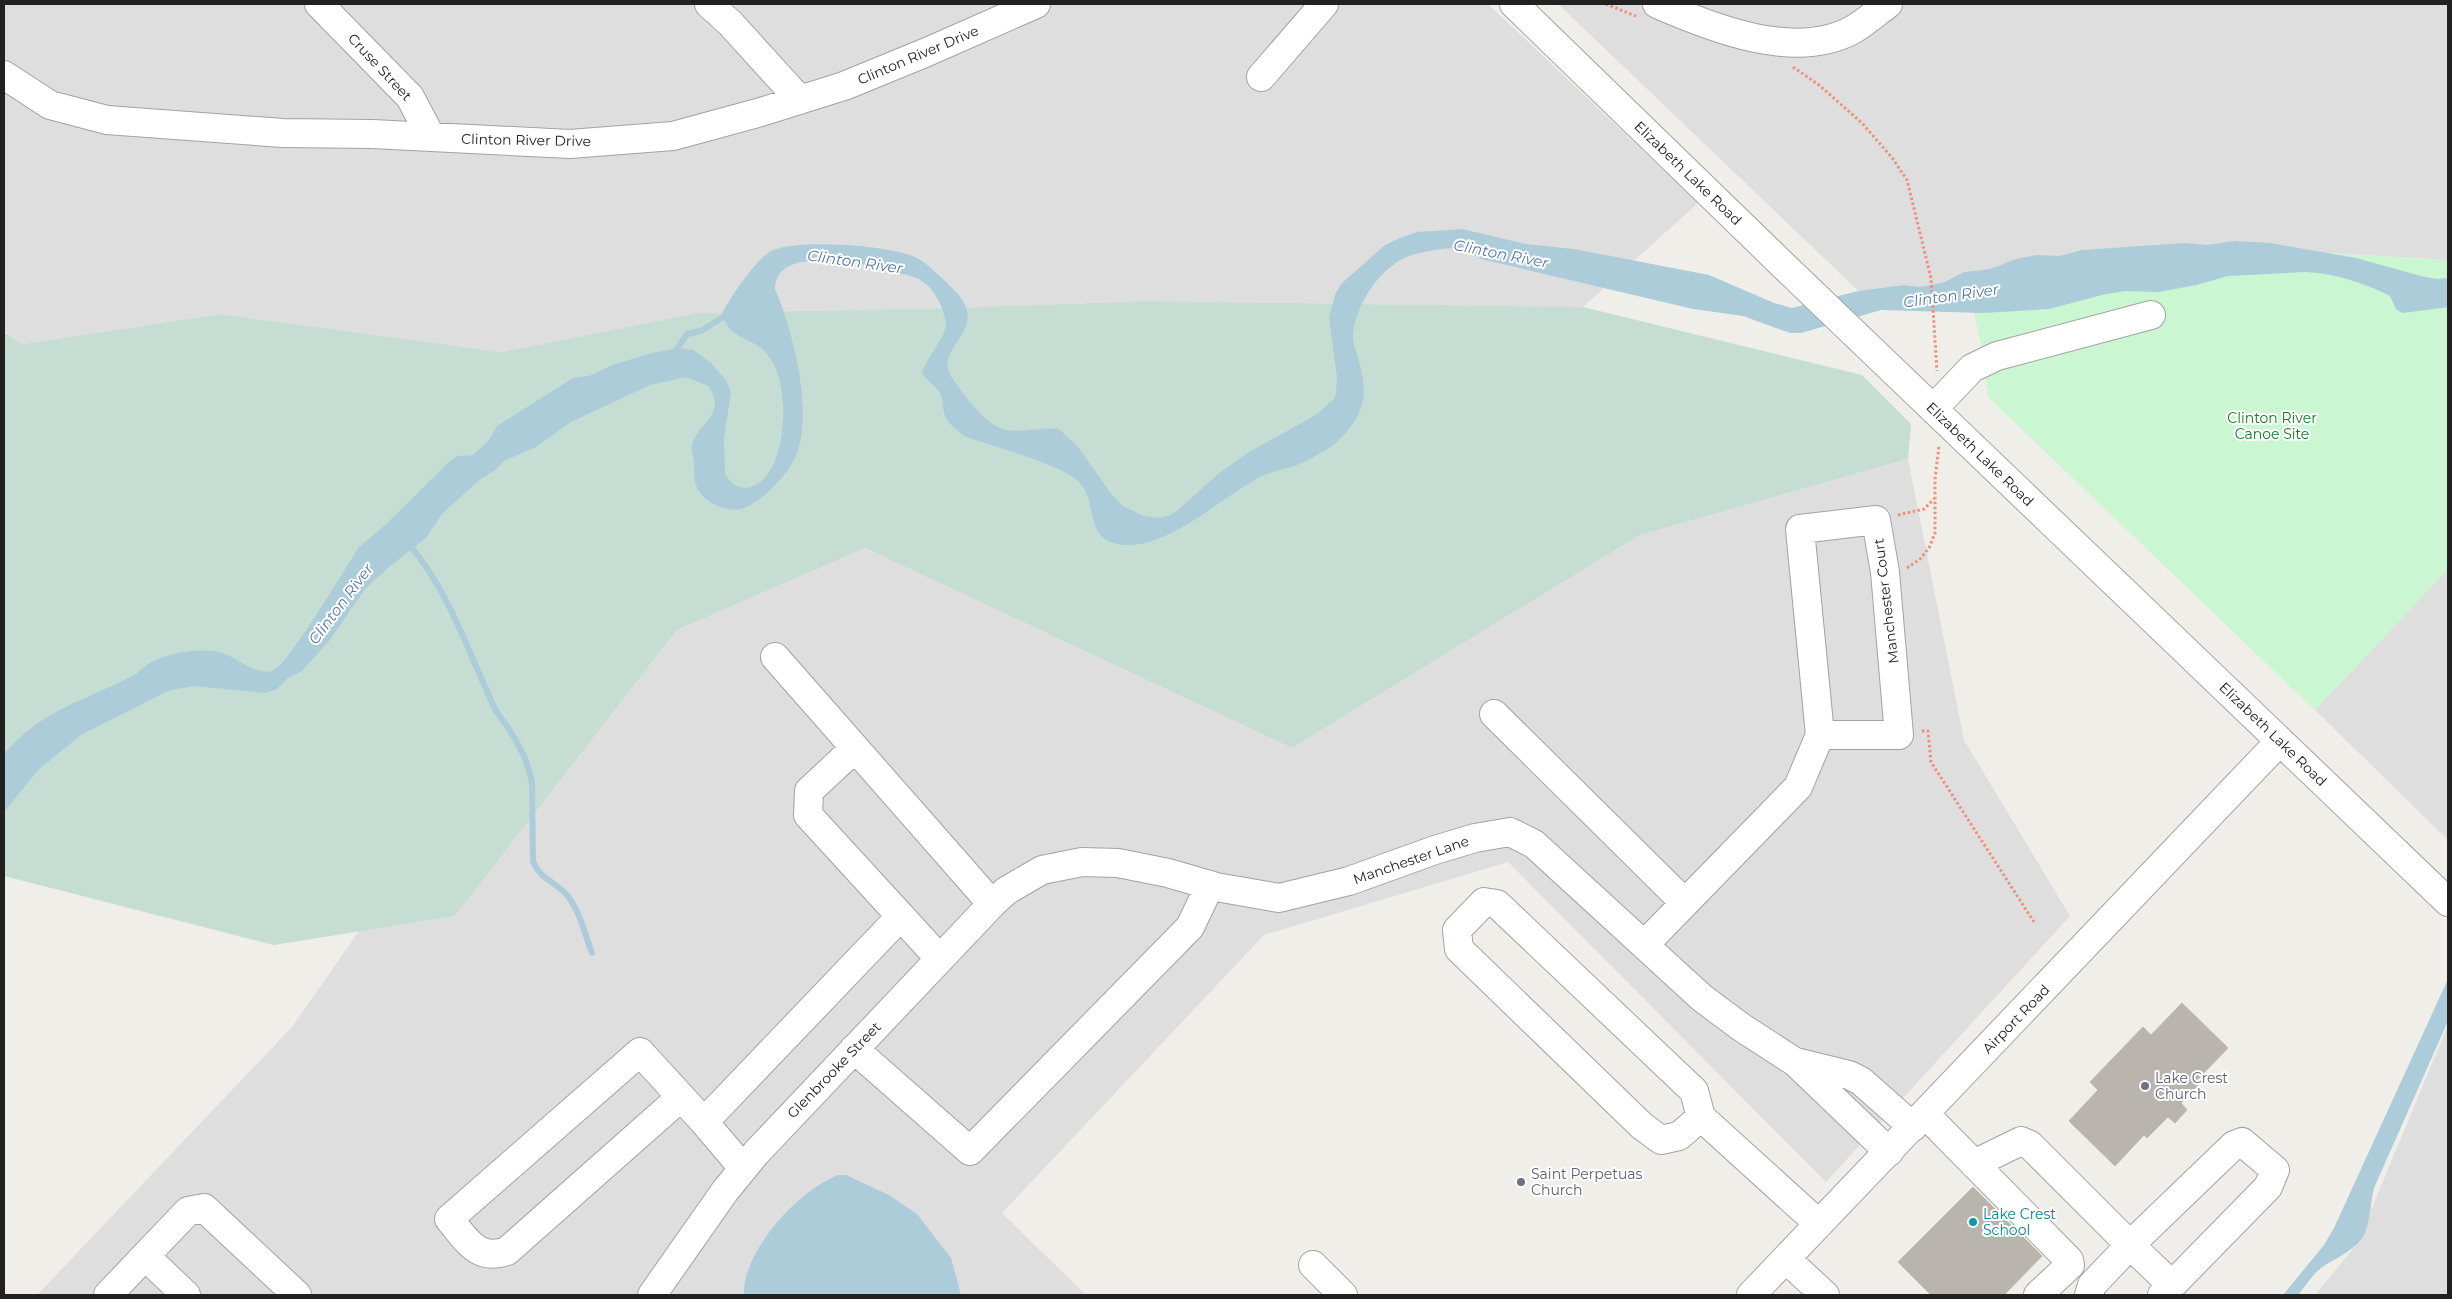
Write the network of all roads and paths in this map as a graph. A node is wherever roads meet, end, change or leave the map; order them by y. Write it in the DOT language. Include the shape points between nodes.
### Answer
graph roads {
  1 [pos="319,4"];
  2 [pos="709,4"];
  3 [pos="1036,4"];
  4 [pos="1324,4"];
  5 [pos="1514,4"];
  6 [pos="1606,4"];
  7 [pos="1888,4"];
  8 [pos="1649,11"];
  9 [pos="1792,67"];
  10 [pos="4,75"];
  11 [pos="1261,77"];
  12 [pos="800,100"];
  13 [pos="431,137"];
  14 [pos="2151,315"];
  15 [pos="1933,409"];
  16 [pos="1939,445"];
  17 [pos="1935,497"];
  18 [pos="1876,520"];
  19 [pos="1886,572"];
  20 [pos="775,657"];
  21 [pos="1494,714"];
  22 [pos="1820,735"];
  23 [pos="1899,735"];
  24 [pos="2280,742"];
  25 [pos="855,748"];
  26 [pos="1042,870"];
  27 [pos="1210,886"];
  28 [pos="2448,902"];
  29 [pos="1685,903"];
  30 [pos="992,904"];
  31 [pos="901,916"];
  32 [pos="2034,922"];
  33 [pos="1645,944"];
  34 [pos="940,959"];
  35 [pos="854,1049"];
  36 [pos="1795,1062"];
  37 [pos="681,1097"];
  38 [pos="1700,1117"];
  39 [pos="1919,1120"];
  40 [pos="704,1122"];
  41 [pos="1889,1152"];
  42 [pos="1974,1164"];
  43 [pos="743,1168"];
  44 [pos="1819,1224"];
  45 [pos="2130,1245"];
  46 [pos="145,1256"];
  47 [pos="1786,1259"];
  48 [pos="1313,1265"];
  49 [pos="2070,1265"];
  50 [pos="2167,1290"];
  51 [pos="660,1291"];
  52 [pos="2094,1292"];
  53 [pos="108,1295"];
  54 [pos="186,1295"];
  55 [pos="297,1295"];
  56 [pos="1343,1295"];
  57 [pos="1751,1295"];
  58 [pos="1825,1295"];
  59 [pos="2038,1295"];
  1 -- 13 [label="street, Cruse Street" via="410,97"];
  2 -- 12 [label="street"];
  3 -- 12 [label="street, Clinton River Drive" via="844,86"];
  4 -- 11 [label="street"];
  5 -- 15 [label="street, Elizabeth Lake Road"];
  6 -- 8 [label="path"];
  7 -- 8 [label="street" via="1853,29 1826,39 1786,43 1730,33"];
  9 -- 15 [label="path" via="1820,85 1862,123 1907,180 1931,278 1938,376"];
  10 -- 13 [label="street, Clinton River Drive" via="50,104 107,120 283,133"];
  12 -- 13 [label="street, Clinton River Drive" via="673,136 570,144"];
  14 -- 15 [label="street" via="1997,356 1972,368"];
  15 -- 24 [label="street, Elizabeth Lake Road"];
  16 -- 17 [label="path"];
  17 -- 18 [label="path" via="1924,509"];
  17 -- 19 [label="path" via="1935,533 1929,548 1911,568"];
  18 -- 19 [label="street, Manchester Court"];
  18 -- 22 [label="street, Manchester Court" via="1800,529"];
  19 -- 23 [label="street, Manchester Court"];
  20 -- 25 [label="street"];
  21 -- 29 [label="street"];
  22 -- 23 [label="street"];
  22 -- 29 [label="street, Manchester Court" via="1798,787"];
  23 -- 32 [label="path" via="1928,731 1931,762"];
  24 -- 28 [label="street, Elizabeth Lake Road"];
  24 -- 39 [label="street, Airport Road"];
  25 -- 30 [label="street"];
  25 -- 31 [label="street" via="809,791 808,815"];
  26 -- 27 [label="street, Manchester Lane" via="1082,862 1118,863"];
  26 -- 30 [label="street, Glenbrooke Street"];
  27 -- 33 [label="street, Manchester Lane" via="1279,898 1348,881 1475,838 1510,832 1534,844"];
  27 -- 35 [label="street" via="1190,927 970,1151"];
  29 -- 33 [label="street, Manchester Court"];
  30 -- 34 [label="street, Glenbrooke Street"];
  31 -- 34 [label="street"];
  31 -- 40 [label="street"];
  33 -- 36 [label="street, Manchester Lane" via="1702,998"];
  34 -- 35 [label="street, Glenbrooke Street"];
  35 -- 43 [label="street, Glenbrooke Street"];
  36 -- 39 [label="street, Manchester Lane" via="1855,1078"];
  36 -- 41 [label="street, Manchester Lane"];
  37 -- 37 [label="street" via="640,1052 449,1219 475,1250 493,1256 507,1251"];
  37 -- 40 [label="street"];
  38 -- 38 [label="street" via="1694,1091 1497,904 1484,902 1457,930 1459,949 1642,1126 1661,1140 1679,1136"];
  38 -- 44 [label="street"];
  39 -- 41 [label="street, Airport Road"];
  39 -- 42 [label="street, Manchester Lane"];
  40 -- 43 [label="street"];
  41 -- 44 [label="street, Airport Road"];
  42 -- 45 [label="street" via="2021,1141 2030,1145"];
  42 -- 49 [label="street, Manchester Lane" via="2069,1260"];
  43 -- 51 [label="street, Glenbrooke Street"];
  44 -- 47 [label="street, Airport Road"];
  45 -- 50 [label="street"];
  45 -- 50 [label="street" via="2234,1145 2242,1142 2275,1170 2268,1187"];
  45 -- 52 [label="street"];
  46 -- 53 [label="street"];
  46 -- 54 [label="street"];
  46 -- 55 [label="street" via="188,1211 204,1208"];
  47 -- 57 [label="street, Airport Road"];
  47 -- 58 [label="street"];
  48 -- 56 [label="street"];
  49 -- 52 [label="street, Manchester Lane"];
  49 -- 59 [label="street"];
}
